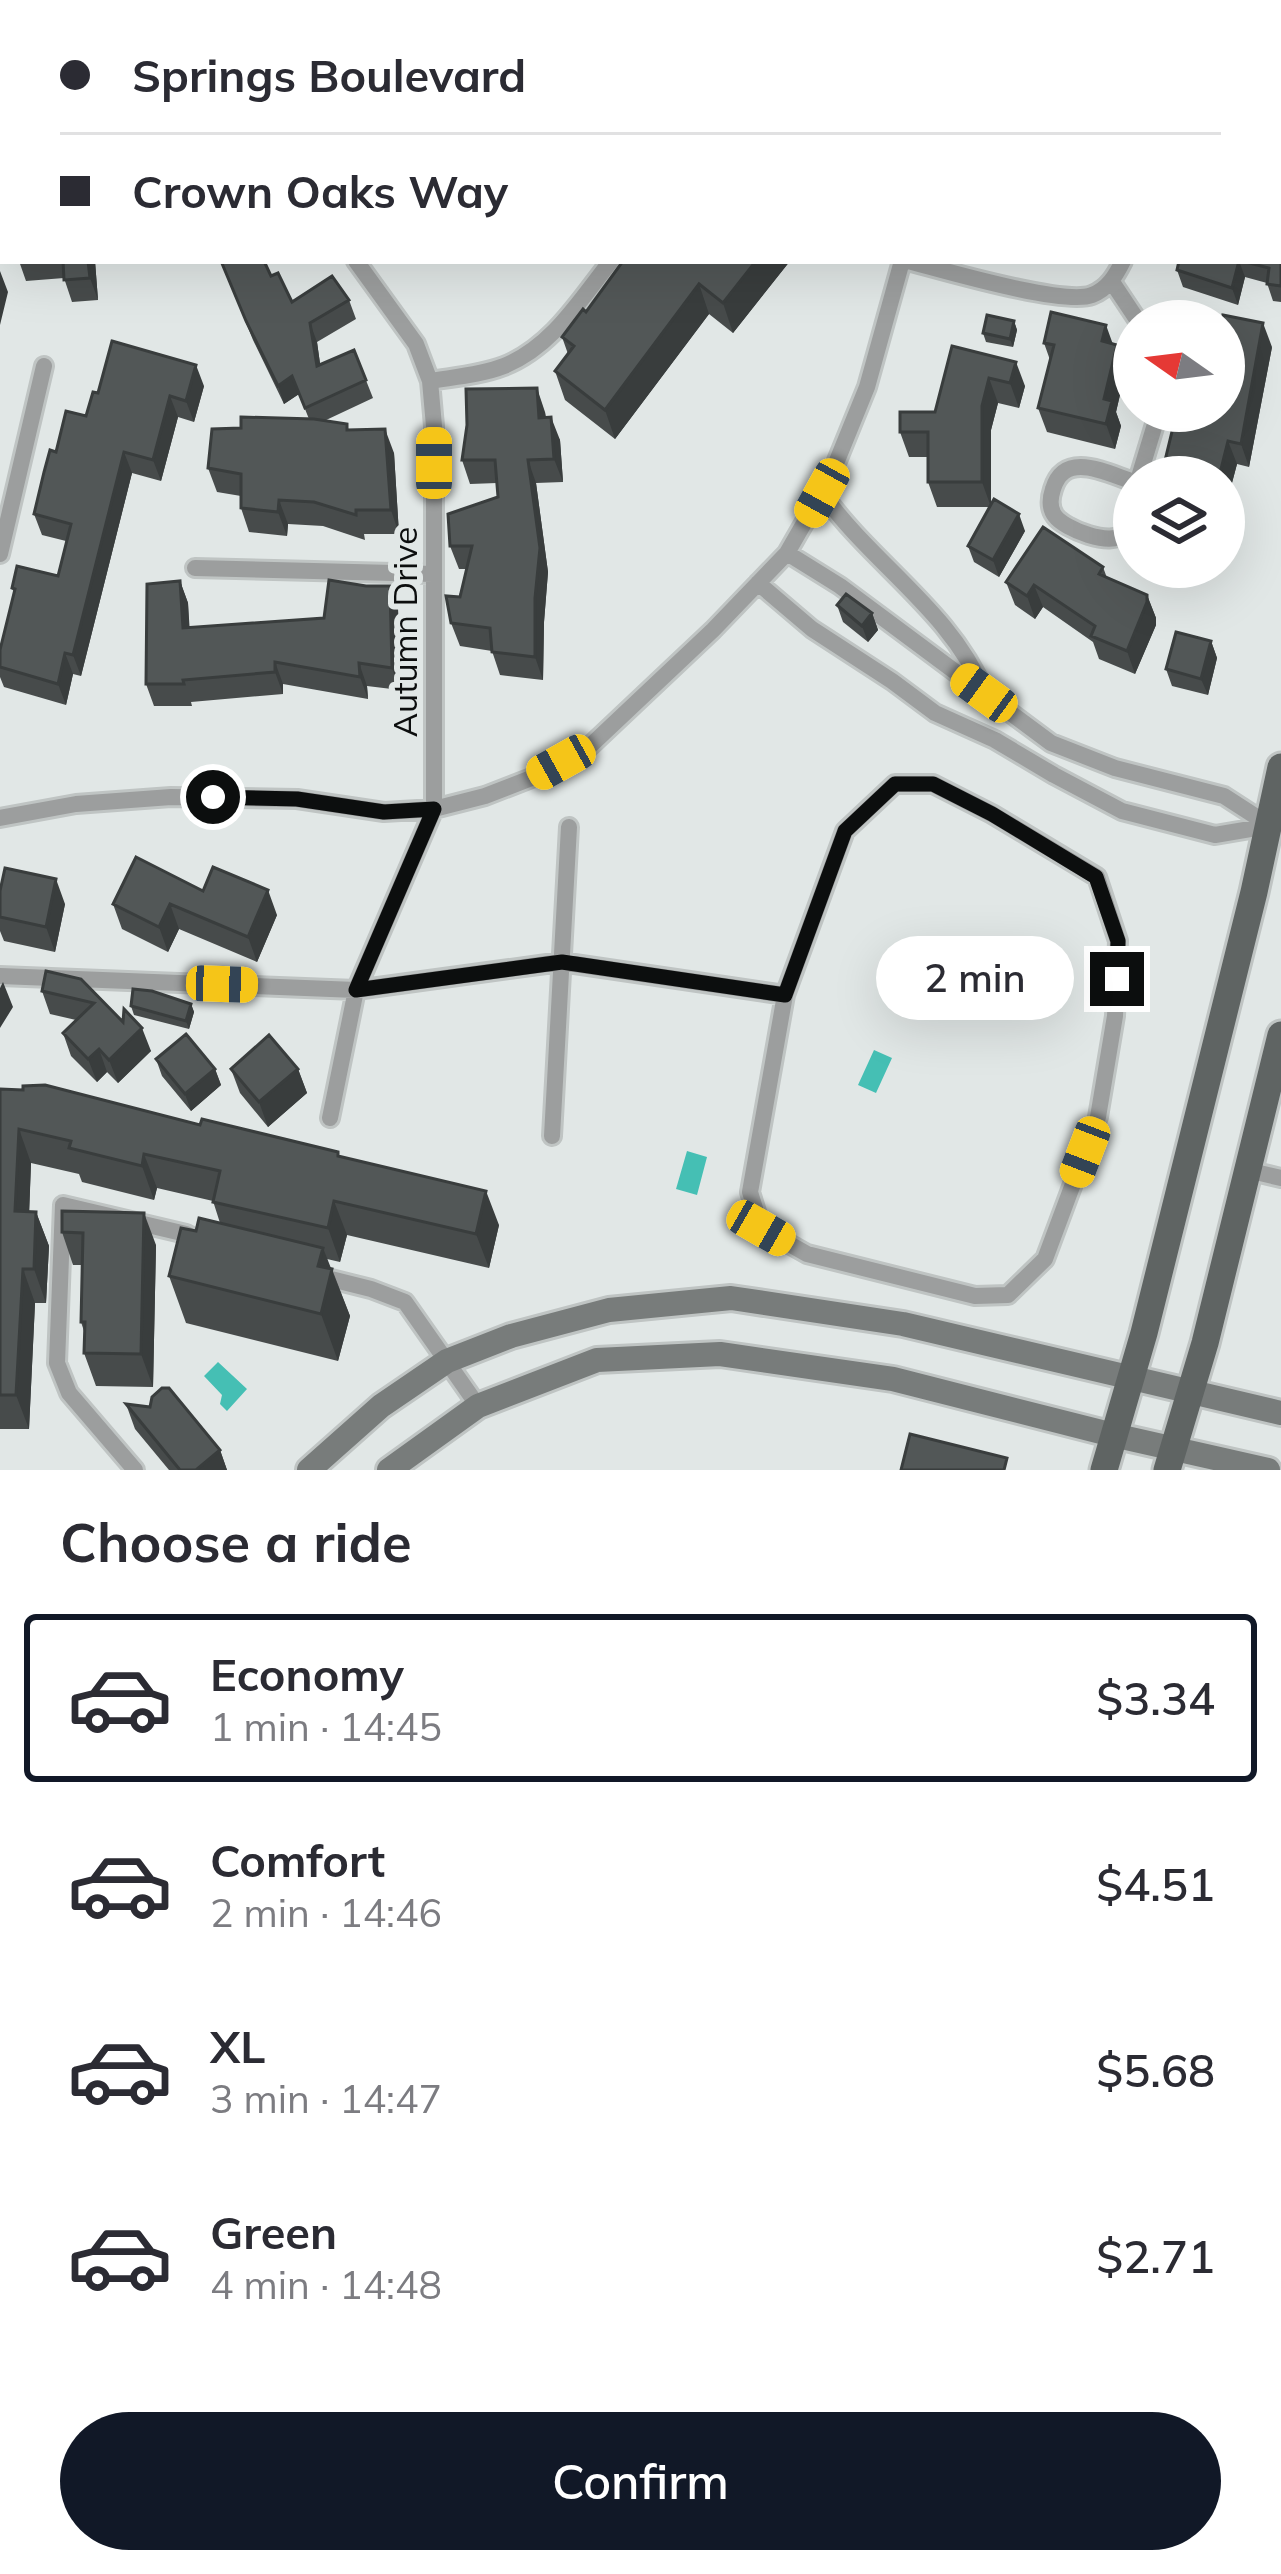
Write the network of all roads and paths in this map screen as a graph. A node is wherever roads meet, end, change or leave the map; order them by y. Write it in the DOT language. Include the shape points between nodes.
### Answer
graph roads {
  1 [pos="358,264"];
  2 [pos="609,264"];
  3 [pos="904,264"];
  4 [pos="918,264"];
  5 [pos="1121,264"];
  6 [pos="1112,282"];
  7 [pos="1124,300"];
  8 [pos="44,366"];
  9 [pos="430,381"];
  10 [pos="1113,474"];
  11 [pos="822,493"];
  12 [pos="1113,539"];
  13 [pos="788,553"];
  14 [pos="0,554"];
  15 [pos="196,568"];
  16 [pos="433,574"];
  17 [pos="758,583"];
  18 [pos="984,693"];
  19 [pos="1281,767"];
  20 [pos="434,809"];
  21 [pos="0,818"];
  22 [pos="569,827"];
  23 [pos="1274,828"];
  24 [pos="562,962"];
  25 [pos="0,976"];
  26 [pos="356,990"];
  27 [pos="785,995"];
  28 [pos="1281,1035"];
  29 [pos="330,1118"];
  30 [pos="551,1136"];
  31 [pos="1247,1170"];
  32 [pos="1281,1178"];
  33 [pos="214,1250"];
  34 [pos="304,1272"];
  35 [pos="447,1361"];
  36 [pos="1130,1379"];
  37 [pos="1190,1392"];
  38 [pos="478,1406"];
  39 [pos="1281,1413"];
  40 [pos="1113,1435"];
  41 [pos="1169,1459"];
  42 [pos="135,1470"];
  43 [pos="309,1470"];
  44 [pos="389,1470"];
  45 [pos="1104,1470"];
  46 [pos="1268,1470"];
  1 -- 9 [label="street, Autumn Drive" via="416,344"];
  2 -- 9 [label="street" via="525,356"];
  3 -- 11 [label="street" via="867,387"];
  4 -- 6 [label="street" via="1060,298 1091,296"];
  5 -- 6 [label="street"];
  6 -- 7 [label="street"];
  8 -- 14 [label="street"];
  9 -- 16 [label="street, Autumn Drive"];
  10 -- 12 [label="street" via="1075,465 1056,479 1050,498 1069,528"];
  11 -- 13 [label="street"];
  11 -- 18 [label="street" via="944,626"];
  13 -- 17 [label="street"];
  13 -- 18 [label="street"];
  15 -- 16 [label="street"];
  16 -- 20 [label="street, Autumn Drive"];
  17 -- 20 [label="street" via="589,747 518,784"];
  17 -- 23 [label="street" via="935,713 1122,811 1215,835"];
  18 -- 23 [label="street" via="1051,743 1224,796"];
  19 -- 23 [label="main road"];
  20 -- 21 [label="street" via="170,796"];
  20 -- 26 [label="street"];
  22 -- 24 [label="street"];
  23 -- 36 [label="main road"];
  24 -- 26 [label="street"];
  24 -- 27 [label="street"];
  24 -- 30 [label="street"];
  25 -- 26 [label="street"];
  26 -- 29 [label="street"];
  27 -- 27 [label="street" via="750,1192 761,1228 807,1254 975,1296 1008,1295 1045,1259 1098,1117 1118,941 1096,877 933,784 895,784 845,831"];
  28 -- 31 [label="main road"];
  31 -- 32 [label="street"];
  31 -- 37 [label="main road"];
  33 -- 42 [label="street" via="186,1234 63,1205 57,1364 69,1393"];
  34 -- 35 [label="street" via="405,1302"];
  35 -- 36 [label="main road" via="609,1310 731,1298 903,1324"];
  35 -- 38 [label="street"];
  35 -- 43 [label="main road"];
  36 -- 37 [label="main road"];
  36 -- 40 [label="main road"];
  37 -- 39 [label="main road"];
  37 -- 41 [label="main road"];
  38 -- 40 [label="main road" via="597,1360 720,1354 893,1379"];
  38 -- 44 [label="main road"];
  40 -- 41 [label="main road"];
  40 -- 45 [label="main road"];
  41 -- 46 [label="main road"];
}
